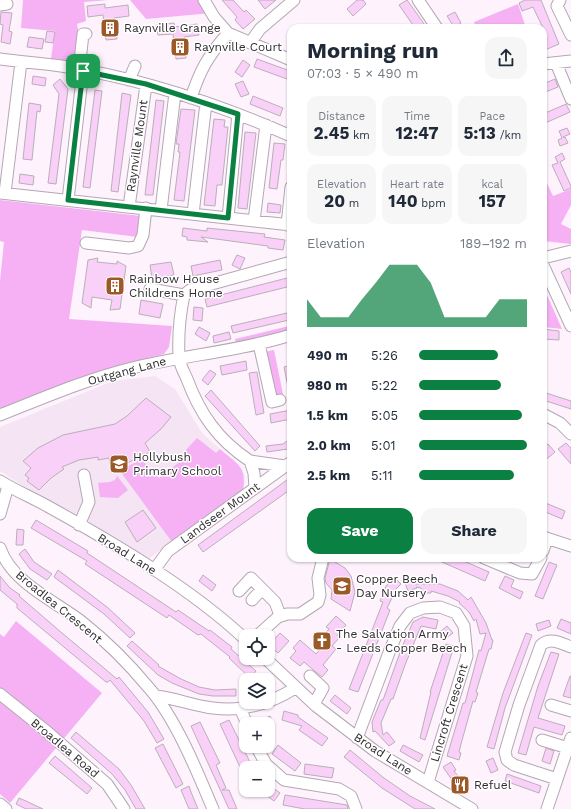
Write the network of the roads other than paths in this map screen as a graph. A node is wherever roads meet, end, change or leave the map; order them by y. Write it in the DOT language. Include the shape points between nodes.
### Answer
graph roads {
  1 [pos="204,0"];
  2 [pos="418,0"];
  3 [pos="560,0"];
  4 [pos="288,2"];
  5 [pos="434,24"];
  6 [pos="228,33"];
  7 [pos="86,34"];
  8 [pos="571,35"];
  9 [pos="250,43"];
  10 [pos="287,58"];
  11 [pos="0,60"];
  12 [pos="571,61"];
  13 [pos="21,62"];
  14 [pos="556,63"];
  15 [pos="547,64"];
  16 [pos="135,66"];
  17 [pos="81,70"];
  18 [pos="129,80"];
  19 [pos="146,84"];
  20 [pos="175,93"];
  21 [pos="190,98"];
  22 [pos="571,99"];
  23 [pos="206,103"];
  24 [pos="238,114"];
  25 [pos="266,125"];
  26 [pos="287,134"];
  27 [pos="2,193"];
  28 [pos="68,200"];
  29 [pos="129,207"];
  30 [pos="146,208"];
  31 [pos="161,210"];
  32 [pos="193,214"];
  33 [pos="228,218"];
  34 [pos="254,221"];
  35 [pos="287,225"];
  36 [pos="86,243"];
  37 [pos="571,251"];
  38 [pos="547,257"];
  39 [pos="287,263"];
  40 [pos="547,274"];
  41 [pos="150,290"];
  42 [pos="184,294"];
  43 [pos="571,326"];
  44 [pos="287,336"];
  45 [pos="259,344"];
  46 [pos="179,358"];
  47 [pos="280,400"];
  48 [pos="0,415"];
  49 [pos="547,416"];
  50 [pos="571,434"];
  51 [pos="250,461"];
  52 [pos="287,464"];
  53 [pos="287,465"];
  54 [pos="84,475"];
  55 [pos="4,484"];
  56 [pos="255,488"];
  57 [pos="0,514"];
  58 [pos="79,525"];
  59 [pos="547,538"];
  60 [pos="571,546"];
  61 [pos="0,548"];
  62 [pos="322,562"];
  63 [pos="494,562"];
  64 [pos="539,562"];
  65 [pos="154,570"];
  66 [pos="262,589"];
  67 [pos="239,591"];
  68 [pos="252,600"];
  69 [pos="280,615"];
  70 [pos="265,629"];
  71 [pos="239,633"];
  72 [pos="571,647"];
  73 [pos="272,665"];
  74 [pos="310,676"];
  75 [pos="295,688"];
  76 [pos="0,694"];
  77 [pos="156,696"];
  78 [pos="275,700"];
  79 [pos="314,704"];
  80 [pos="552,705"];
  81 [pos="239,708"];
  82 [pos="571,711"];
  83 [pos="357,738"];
  84 [pos="542,740"];
  85 [pos="569,743"];
  86 [pos="260,753"];
  87 [pos="557,779"];
  88 [pos="428,782"];
  89 [pos="0,804"];
  90 [pos="6,809"];
  91 [pos="124,809"];
  92 [pos="213,809"];
  93 [pos="356,809"];
  94 [pos="472,809"];
  95 [pos="547,809"];
  1 -- 6 [label="street" via="214,18"];
  2 -- 5 [label="street"];
  3 -- 8 [label="street" via="557,6"];
  4 -- 9 [label="street" via="260,29"];
  6 -- 9 [label="street"];
  6 -- 21 [label="street" via="200,72"];
  7 -- 17 [label="street" via="83,34"];
  9 -- 10 [label="street"];
  11 -- 13 [label="street"];
  12 -- 14 [label="street"];
  13 -- 17 [label="street"];
  13 -- 27 [label="street"];
  14 -- 15 [label="street"];
  14 -- 22 [label="street"];
  16 -- 18 [label="street"];
  17 -- 18 [label="street"];
  17 -- 28 [label="street"];
  18 -- 19 [label="street"];
  19 -- 20 [label="street"];
  19 -- 29 [label="street, Raynville Mount"];
  20 -- 21 [label="street"];
  20 -- 31 [label="street"];
  21 -- 23 [label="street"];
  23 -- 24 [label="street"];
  23 -- 32 [label="street"];
  24 -- 25 [label="street"];
  24 -- 33 [label="street"];
  25 -- 26 [label="street"];
  25 -- 34 [label="street"];
  27 -- 28 [label="street"];
  28 -- 29 [label="street"];
  29 -- 30 [label="street"];
  30 -- 31 [label="street"];
  30 -- 36 [label="street" via="143,235 138,246 129,248"];
  31 -- 32 [label="street"];
  32 -- 33 [label="street"];
  33 -- 34 [label="street"];
  34 -- 35 [label="street"];
  37 -- 38 [label="street"];
  39 -- 42 [label="street" via="190,290"];
  40 -- 43 [label="street"];
  41 -- 42 [label="street"];
  42 -- 46 [label="street" via="180,314"];
  44 -- 45 [label="street, Outgang Lane"];
  45 -- 46 [label="street, Outgang Lane"];
  45 -- 47 [label="street" via="272,402"];
  46 -- 48 [label="street, Outgang Lane" via="92,379"];
  46 -- 51 [label="street" via="193,396 210,426"];
  49 -- 50 [label="street" via="560,423"];
  51 -- 52 [label="street"];
  51 -- 56 [label="street"];
  53 -- 56 [label="street, Landseer Mount"];
  54 -- 58 [label="street" via="89,502"];
  55 -- 57 [label="street"];
  55 -- 58 [label="street, Broad Lane"];
  56 -- 65 [label="street, Landseer Mount" via="168,551"];
  58 -- 65 [label="street, Broad Lane"];
  59 -- 60 [label="street"];
  61 -- 77 [label="street, Broadlea Crescent" via="16,574 82,622"];
  62 -- 69 [label="street" via="318,578 318,602 300,614"];
  63 -- 64 [label="street" via="520,573 532,574"];
  65 -- 71 [label="street, Broad Lane" via="222,617"];
  66 -- 67 [label="street" via="251,578"];
  66 -- 68 [label="street"];
  66 -- 69 [label="street" via="275,602"];
  69 -- 70 [label="street"];
  72 -- 87 [label="street" via="553,641 541,645 505,752 507,760 514,765"];
  73 -- 75 [label="street, Broad Lane"];
  74 -- 79 [label="street" via="323,688"];
  75 -- 78 [label="street"];
  75 -- 79 [label="street, Broad Lane"];
  76 -- 91 [label="street, Broadlea Road" via="107,784"];
  77 -- 81 [label="street" via="213,708"];
  77 -- 92 [label="street, Broadlea Crescent" via="193,762"];
  79 -- 83 [label="street, Broad Lane"];
  80 -- 82 [label="street"];
  83 -- 88 [label="street, Broad Lane"];
  83 -- 88 [label="street, Lincroft Crescent" via="400,626 410,613 423,608 440,608 456,613 464,626 467,656"];
  84 -- 85 [label="street"];
  85 -- 87 [label="street"];
  86 -- 93 [label="street" via="266,764 284,780 339,789 351,796"];
  87 -- 95 [label="street"];
  88 -- 94 [label="street, Broad Lane"];
  89 -- 90 [label="street"];
}
